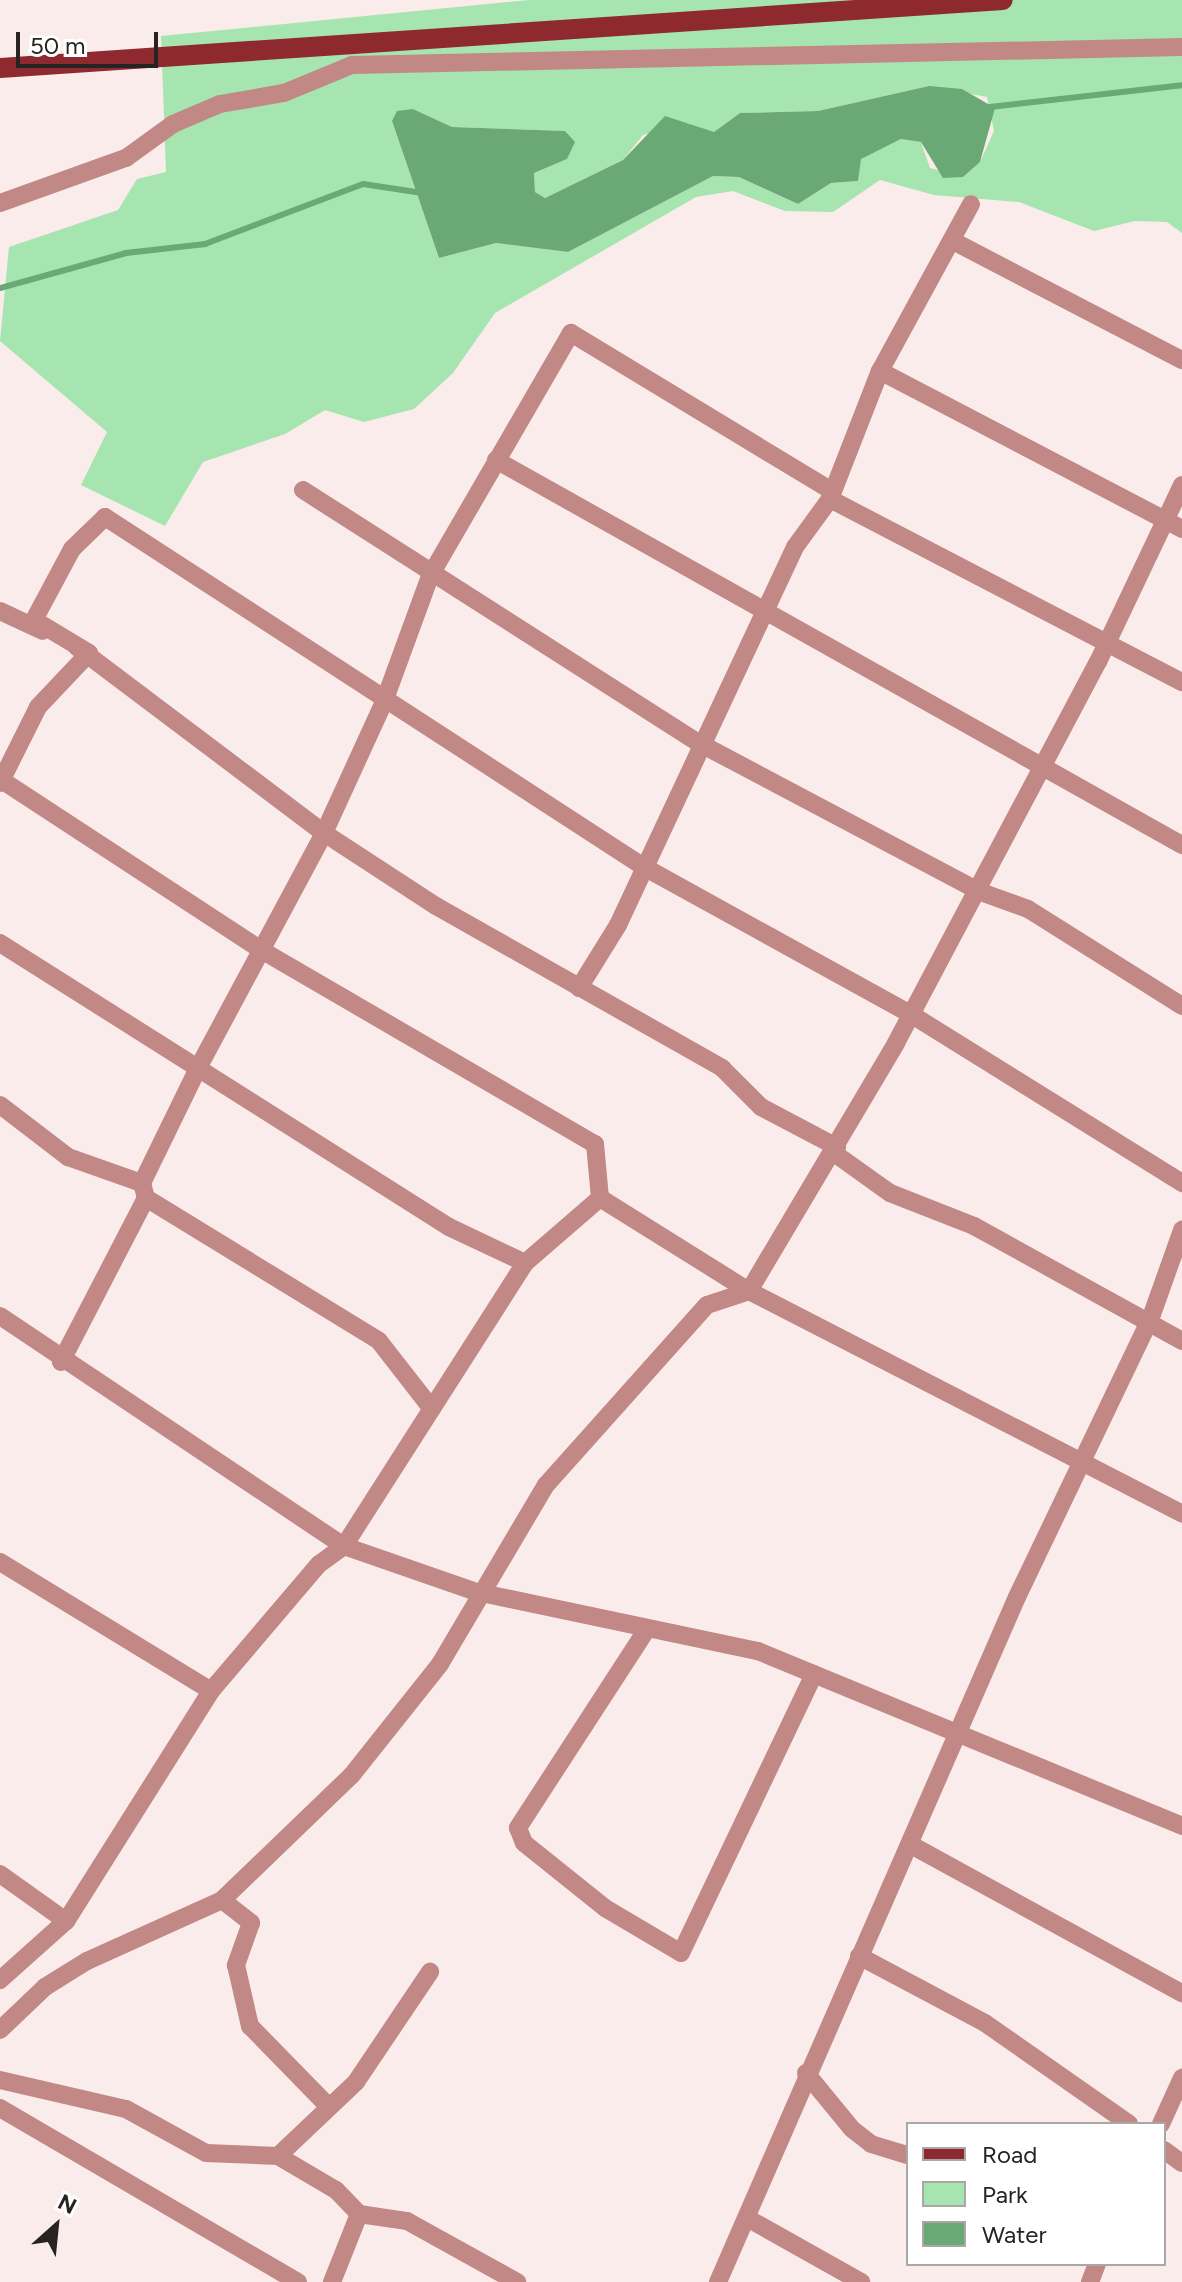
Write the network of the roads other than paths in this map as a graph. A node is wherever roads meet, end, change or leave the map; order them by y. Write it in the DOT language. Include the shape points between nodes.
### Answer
graph roads {
  1 [pos="1003,0"];
  2 [pos="1182,47"];
  3 [pos="0,68"];
  4 [pos="0,203"];
  5 [pos="971,204"];
  6 [pos="953,241"];
  7 [pos="1182,360"];
  8 [pos="880,371"];
  9 [pos="496,460"];
  10 [pos="1182,485"];
  11 [pos="303,490"];
  12 [pos="829,494"];
  13 [pos="1163,519"];
  14 [pos="1182,529"];
  15 [pos="430,576"];
  16 [pos="0,611"];
  17 [pos="763,615"];
  18 [pos="1108,642"];
  19 [pos="89,653"];
  20 [pos="1182,682"];
  21 [pos="384,702"];
  22 [pos="699,743"];
  23 [pos="1048,774"];
  24 [pos="0,780"];
  25 [pos="324,833"];
  26 [pos="1182,844"];
  27 [pos="644,867"];
  28 [pos="978,891"];
  29 [pos="0,943"];
  30 [pos="263,951"];
  31 [pos="579,988"];
  32 [pos="1182,1006"];
  33 [pos="909,1013"];
  34 [pos="197,1070"];
  35 [pos="0,1105"];
  36 [pos="835,1150"];
  37 [pos="1182,1183"];
  38 [pos="144,1191"];
  39 [pos="600,1198"];
  40 [pos="1182,1230"];
  41 [pos="525,1263"];
  42 [pos="749,1291"];
  43 [pos="0,1316"];
  44 [pos="1150,1320"];
  45 [pos="1182,1341"];
  46 [pos="61,1362"];
  47 [pos="432,1409"];
  48 [pos="1084,1461"];
  49 [pos="1182,1514"];
  50 [pos="344,1546"];
  51 [pos="0,1562"];
  52 [pos="477,1592"];
  53 [pos="647,1629"];
  54 [pos="814,1674"];
  55 [pos="211,1691"];
  56 [pos="962,1734"];
  57 [pos="1182,1826"];
  58 [pos="913,1846"];
  59 [pos="0,1874"];
  60 [pos="222,1900"];
  61 [pos="66,1921"];
  62 [pos="859,1956"];
  63 [pos="430,1972"];
  64 [pos="0,1980"];
  65 [pos="1182,1993"];
  66 [pos="0,2030"];
  67 [pos="806,2073"];
  68 [pos="1182,2078"];
  69 [pos="0,2080"];
  70 [pos="328,2106"];
  71 [pos="0,2108"];
  72 [pos="1126,2122"];
  73 [pos="1162,2122"];
  74 [pos="906,2154"];
  75 [pos="278,2156"];
  76 [pos="359,2214"];
  77 [pos="747,2218"];
  78 [pos="298,2282"];
  79 [pos="332,2282"];
  80 [pos="517,2282"];
  81 [pos="718,2282"];
  82 [pos="861,2282"];
  1 -- 3 [label="main road"];
  2 -- 4 [label="street" via="352,65 284,93 220,104 173,124 126,158"];
  5 -- 6 [label="street"];
  6 -- 7 [label="street"];
  6 -- 8 [label="street"];
  8 -- 12 [label="street"];
  8 -- 13 [label="street"];
  9 -- 12 [label="street" via="571,333"];
  9 -- 15 [label="street"];
  9 -- 17 [label="street"];
  10 -- 13 [label="street"];
  11 -- 15 [label="street"];
  12 -- 17 [label="street" via="795,547"];
  12 -- 18 [label="street"];
  13 -- 14 [label="street"];
  13 -- 18 [label="street"];
  15 -- 21 [label="street"];
  15 -- 22 [label="street"];
  16 -- 19 [label="street"];
  17 -- 22 [label="street"];
  17 -- 23 [label="street"];
  18 -- 20 [label="street"];
  18 -- 23 [label="street"];
  19 -- 21 [label="street" via="34,620 72,549 105,517"];
  19 -- 24 [label="street" via="38,707"];
  19 -- 25 [label="street"];
  21 -- 25 [label="street"];
  21 -- 27 [label="street"];
  22 -- 27 [label="street"];
  22 -- 28 [label="street"];
  23 -- 26 [label="street"];
  23 -- 28 [label="street"];
  24 -- 30 [label="street"];
  25 -- 30 [label="street"];
  25 -- 31 [label="street"];
  27 -- 31 [label="street"];
  27 -- 33 [label="street"];
  28 -- 32 [label="street" via="1028,909"];
  28 -- 33 [label="street"];
  29 -- 34 [label="street"];
  30 -- 34 [label="street"];
  30 -- 39 [label="street" via="595,1144"];
  31 -- 36 [label="street" via="722,1068 761,1107"];
  33 -- 36 [label="street"];
  33 -- 37 [label="street"];
  34 -- 38 [label="street"];
  34 -- 41 [label="street" via="449,1227"];
  35 -- 38 [label="street" via="68,1157"];
  36 -- 42 [label="street"];
  36 -- 44 [label="street" via="890,1193 974,1226"];
  38 -- 46 [label="street"];
  38 -- 47 [label="street" via="379,1341"];
  39 -- 41 [label="street"];
  39 -- 42 [label="street"];
  40 -- 44 [label="street"];
  41 -- 47 [label="street"];
  42 -- 48 [label="street"];
  42 -- 52 [label="street" via="707,1305 641,1376 546,1485"];
  43 -- 46 [label="street"];
  44 -- 45 [label="street"];
  44 -- 48 [label="street"];
  46 -- 50 [label="street"];
  47 -- 50 [label="street"];
  48 -- 49 [label="street"];
  48 -- 56 [label="street" via="1017,1597"];
  50 -- 52 [label="street"];
  50 -- 55 [label="street" via="319,1564"];
  51 -- 55 [label="street"];
  52 -- 53 [label="street"];
  52 -- 60 [label="street" via="440,1664 351,1776"];
  53 -- 54 [label="street" via="758,1651"];
  53 -- 54 [label="street" via="518,1828 524,1843 605,1908 681,1953"];
  54 -- 56 [label="street"];
  55 -- 61 [label="street"];
  56 -- 57 [label="street"];
  56 -- 58 [label="street"];
  58 -- 62 [label="street"];
  58 -- 65 [label="street"];
  59 -- 61 [label="street"];
  60 -- 66 [label="street" via="177,1927 87,1961 45,1987"];
  60 -- 70 [label="street" via="251,1923 236,1965 250,2026"];
  61 -- 64 [label="street"];
  62 -- 67 [label="street"];
  62 -- 72 [label="street" via="985,2023"];
  63 -- 70 [label="street" via="356,2082"];
  67 -- 74 [label="street" via="852,2129 871,2144"];
  67 -- 77 [label="street"];
  68 -- 73 [label="street"];
  69 -- 75 [label="street" via="126,2109 206,2153"];
  70 -- 75 [label="street" via="304,2139"];
  71 -- 78 [label="street"];
  75 -- 76 [label="street" via="336,2190"];
  76 -- 79 [label="street"];
  76 -- 80 [label="street" via="407,2221"];
  77 -- 81 [label="street"];
  77 -- 82 [label="street"];
}
